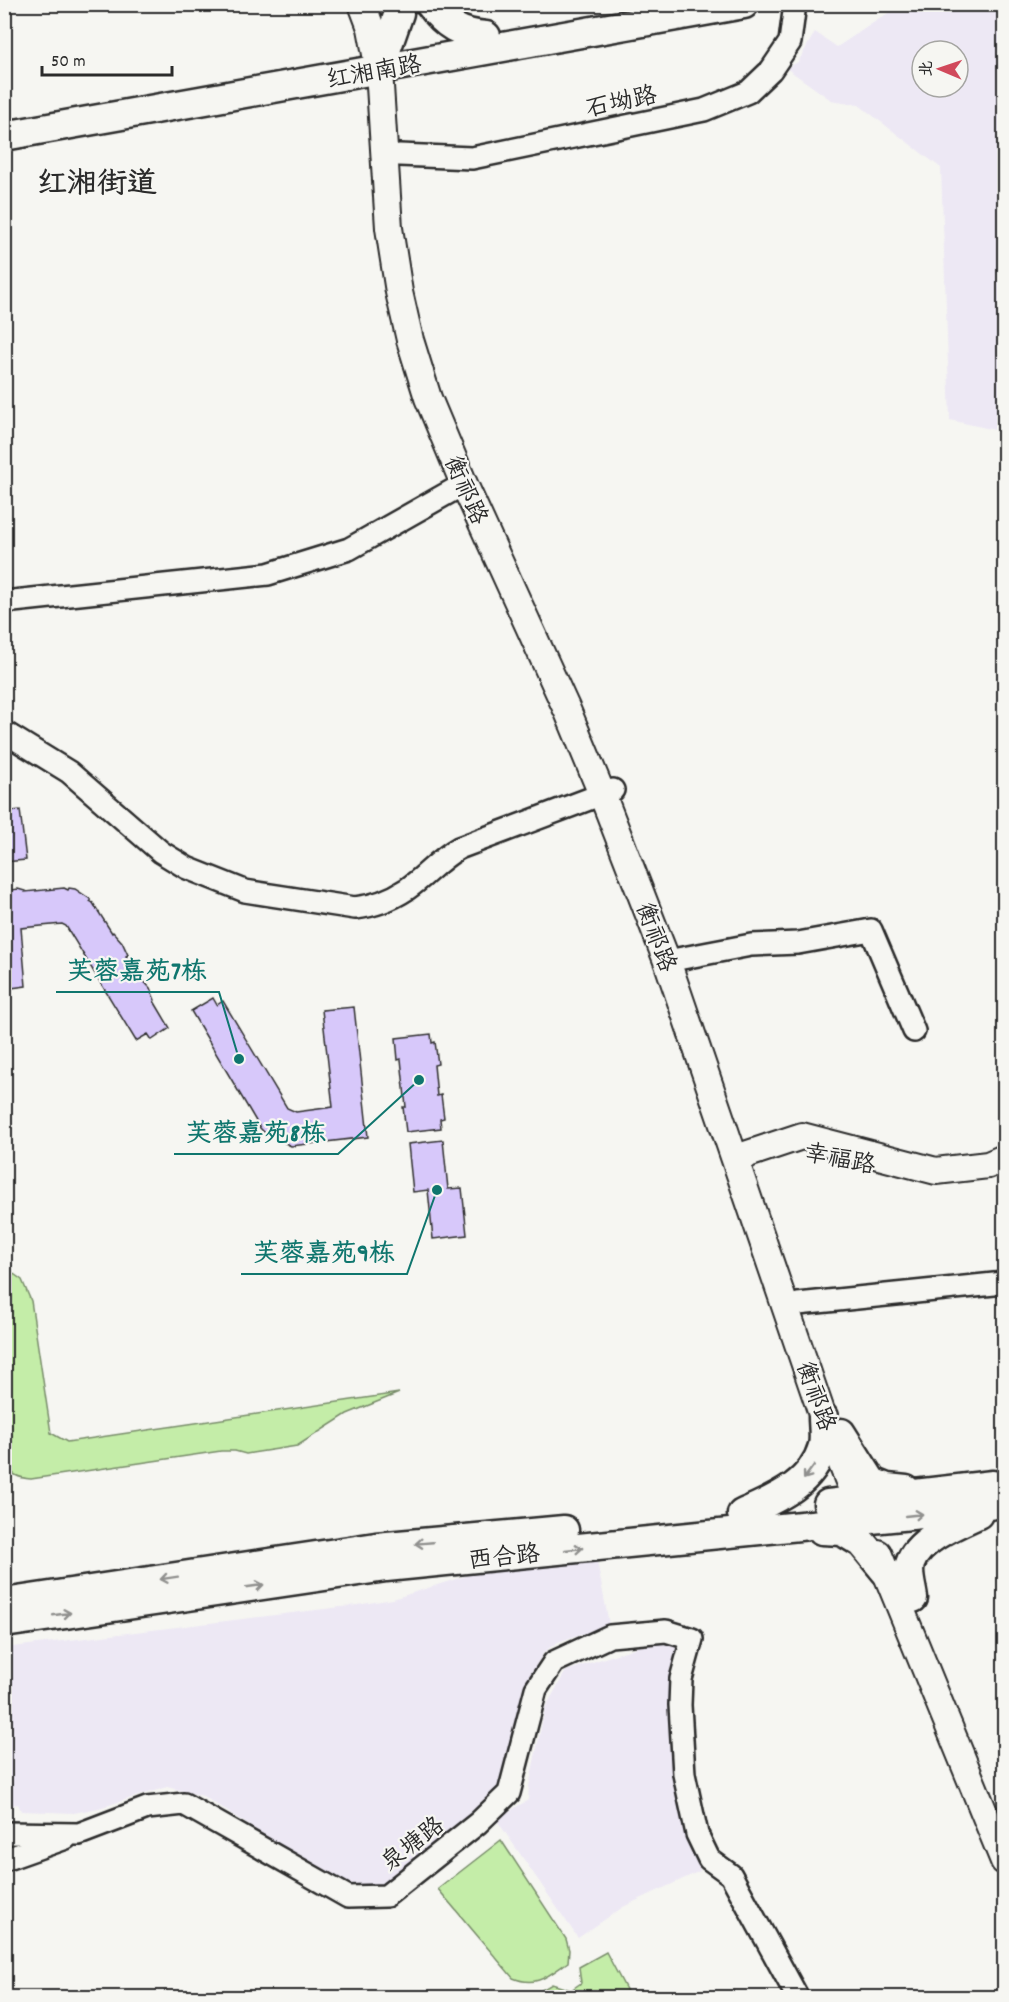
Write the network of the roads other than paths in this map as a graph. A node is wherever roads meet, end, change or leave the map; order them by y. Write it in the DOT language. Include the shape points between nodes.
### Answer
graph roads {
  1 [pos="362,4"];
  2 [pos="369,4"];
  3 [pos="400,4"];
  4 [pos="413,4"];
  5 [pos="430,4"];
  6 [pos="659,4"];
  7 [pos="744,4"];
  8 [pos="795,4"];
  9 [pos="486,36"];
  10 [pos="387,58"];
  11 [pos="4,120"];
  12 [pos="4,136"];
  13 [pos="399,155"];
  14 [pos="464,484"];
  15 [pos="4,602"];
  16 [pos="4,732"];
  17 [pos="607,792"];
  18 [pos="673,960"];
  19 [pos="914,1031"];
  20 [pos="1005,1158"];
  21 [pos="746,1160"];
  22 [pos="1005,1166"];
  23 [pos="1005,1283"];
  24 [pos="798,1304"];
  25 [pos="832,1425"];
  26 [pos="1005,1484"];
  27 [pos="929,1492"];
  28 [pos="1005,1503"];
  29 [pos="868,1510"];
  30 [pos="742,1514"];
  31 [pos="793,1527"];
  32 [pos="885,1570"];
  33 [pos="913,1598"];
  34 [pos="4,1603"];
  35 [pos="4,1623"];
  36 [pos="1005,1817"];
  37 [pos="4,1833"];
  38 [pos="79,1834"];
  39 [pos="4,1860"];
  40 [pos="1005,1861"];
  41 [pos="798,1998"];
  1 -- 10 [label="street, 衡祁路"];
  2 -- 10 [label="street, 衡祁路"];
  3 -- 10 [label="main road"];
  4 -- 10 [label="main road" via="413,14"];
  5 -- 9 [label="main road" via="454,28"];
  6 -- 9 [label="main road, 红湘南路"];
  7 -- 10 [label="main road, 红湘南路"];
  8 -- 13 [label="street, 石坳路" via="790,42 771,70 748,92 704,110 472,158"];
  9 -- 10 [label="main road, 红湘南路"];
  10 -- 11 [label="main road, 红湘南路"];
  10 -- 12 [label="main road, 红湘南路"];
  10 -- 13 [label="street, 衡祁路"];
  10 -- 14 [label="street, 衡祁路" via="388,228 399,292 428,398"];
  13 -- 17 [label="street, 衡祁路" via="403,226 425,335 485,493 579,706"];
  14 -- 15 [label="street" via="349,549 268,573"];
  14 -- 17 [label="street, 衡祁路"];
  16 -- 17 [label="street" via="69,772 161,852 187,868 245,891 355,908 372,906 407,889 459,848"];
  17 -- 18 [label="street, 衡祁路"];
  18 -- 19 [label="street" via="751,945 798,943 872,930"];
  18 -- 21 [label="street, 衡祁路"];
  20 -- 21 [label="street, 幸福路" via="988,1165 936,1171 802,1136"];
  21 -- 22 [label="street, 幸福路" via="803,1146 935,1179 988,1173"];
  21 -- 24 [label="street, 衡祁路"];
  21 -- 25 [label="street, 衡祁路"];
  23 -- 24 [label="street"];
  24 -- 25 [label="street, 衡祁路"];
  25 -- 27 [label="main road" via="872,1482 887,1488"];
  25 -- 29 [label="street, 衡祁路"];
  25 -- 30 [label="main road, one-way" via="816,1461 800,1484"];
  26 -- 27 [label="main road, 西合路"];
  27 -- 29 [label="main road, 西合路"];
  29 -- 28 [label="main road, 西合路, one-way"];
  28 -- 33 [label="main road" via="956,1524 915,1553 909,1566"];
  29 -- 30 [label="main road, 西合路"];
  29 -- 31 [label="main road, 西合路"];
  29 -- 32 [label="street, 衡祁路"];
  29 -- 33 [label="street, 衡祁路"];
  30 -- 34 [label="main road, 西合路, one-way" via="376,1547"];
  31 -- 32 [label="main road" via="842,1531 862,1543"];
  35 -- 31 [label="main road, 西合路, one-way" via="386,1567"];
  32 -- 40 [label="street, 衡祁路"];
  33 -- 36 [label="street, 衡祁路"];
  37 -- 38 [label="street, 泉塘路"];
  38 -- 39 [label="street"];
  38 -- 41 [label="street, 泉塘路" via="147,1808 184,1804 348,1897 386,1896 478,1823 509,1793 536,1689 554,1662 610,1636 666,1631 692,1639 681,1679 680,1705 684,1774 698,1834 709,1859 731,1875"];
}
